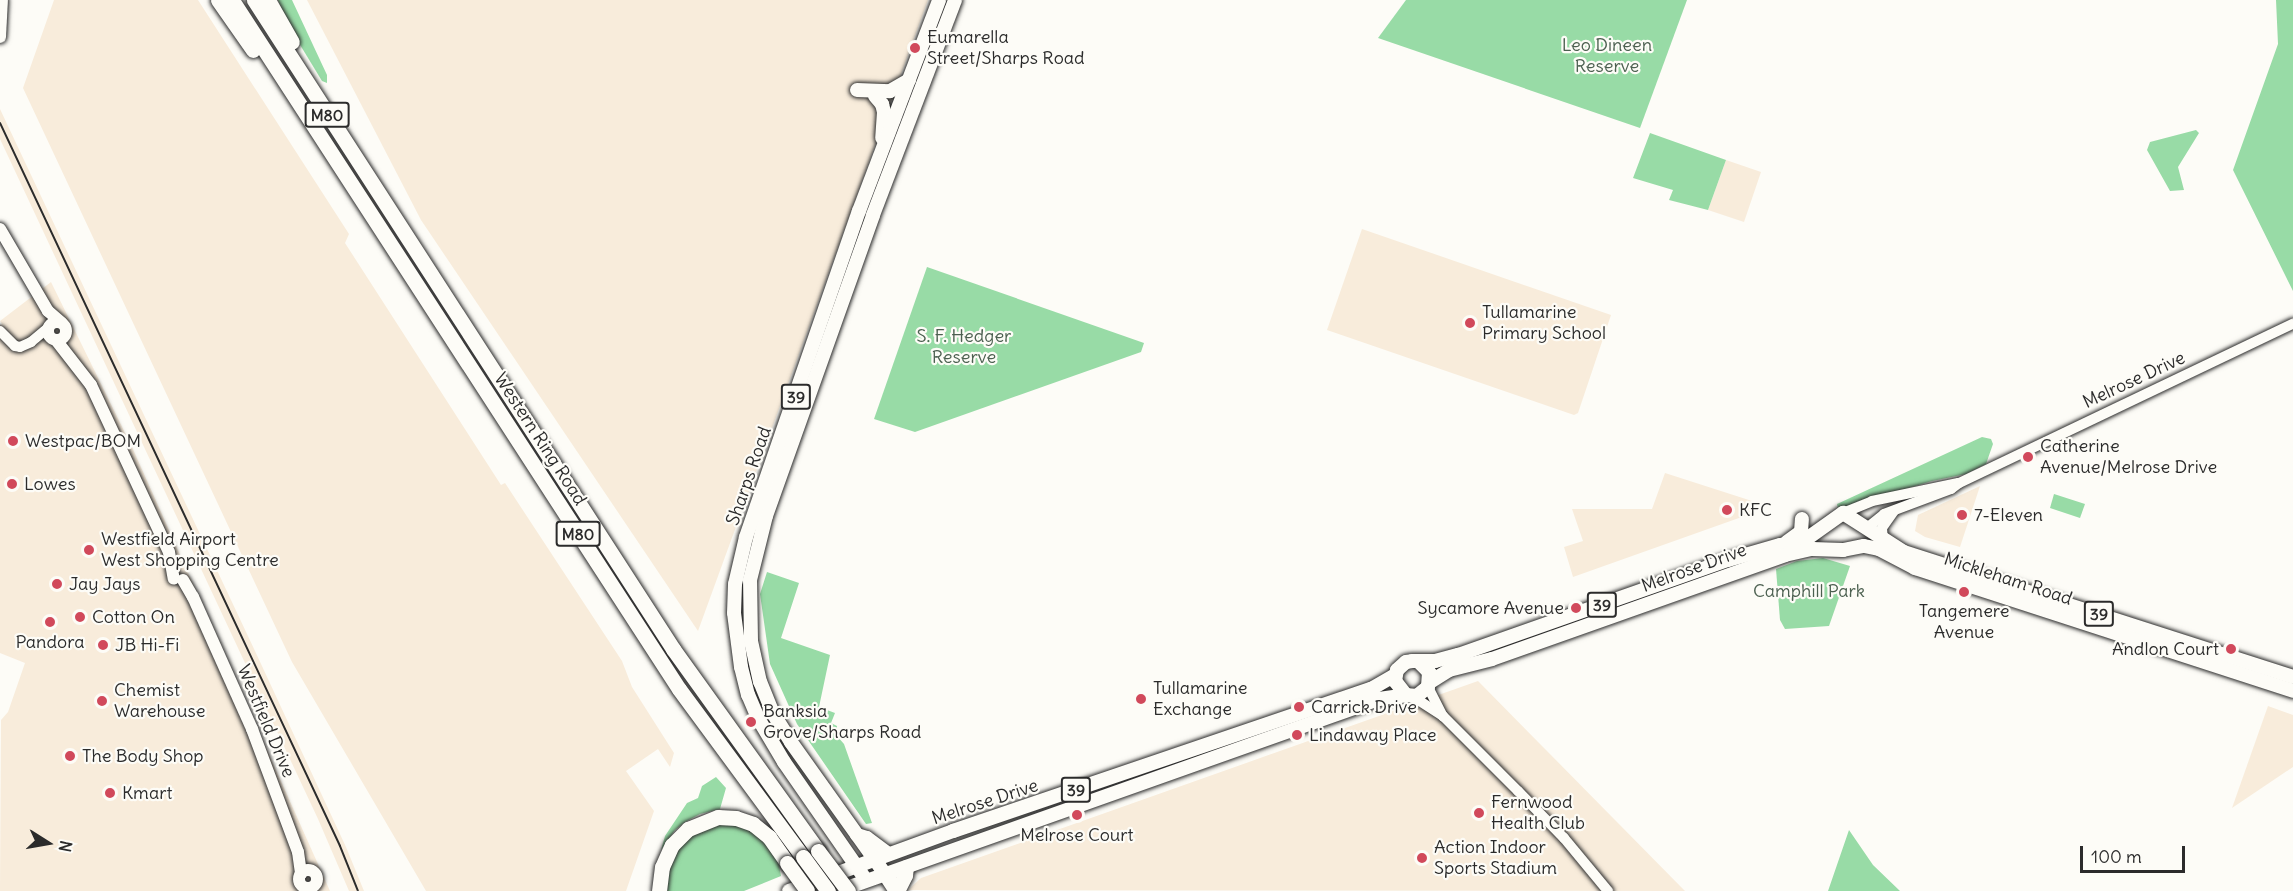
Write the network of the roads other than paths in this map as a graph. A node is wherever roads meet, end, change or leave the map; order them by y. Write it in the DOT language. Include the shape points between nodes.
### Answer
graph roads {
  1 [pos="2,0"];
  2 [pos="218,0"];
  3 [pos="232,0"];
  4 [pos="254,0"];
  5 [pos="268,0"];
  6 [pos="939,0"];
  7 [pos="955,0"];
  8 [pos="0,37"];
  9 [pos="909,80"];
  10 [pos="857,90"];
  11 [pos="875,96"];
  12 [pos="875,170"];
  13 [pos="885,184"];
  14 [pos="363,203"];
  15 [pos="859,211"];
  16 [pos="0,229"];
  17 [pos="401,230"];
  18 [pos="48,311"];
  19 [pos="2293,324"];
  20 [pos="64,327"];
  21 [pos="0,331"];
  22 [pos="52,333"];
  23 [pos="68,351"];
  24 [pos="1959,483"];
  25 [pos="1894,510"];
  26 [pos="1843,513"];
  27 [pos="1802,519"];
  28 [pos="1867,528"];
  29 [pos="1818,532"];
  30 [pos="1883,540"];
  31 [pos="1783,544"];
  32 [pos="1844,549"];
  33 [pos="1990,585"];
  34 [pos="1608,610"];
  35 [pos="2150,638"];
  36 [pos="1418,661"];
  37 [pos="1395,675"];
  38 [pos="2293,677"];
  39 [pos="760,682"];
  40 [pos="1429,684"];
  41 [pos="745,685"];
  42 [pos="2293,691"];
  43 [pos="1409,696"];
  44 [pos="1443,716"];
  45 [pos="1074,791"];
  46 [pos="1080,806"];
  47 [pos="855,834"];
  48 [pos="840,842"];
  49 [pos="298,852"];
  50 [pos="888,854"];
  51 [pos="873,859"];
  52 [pos="795,860"];
  53 [pos="856,866"];
  54 [pos="906,867"];
  55 [pos="301,874"];
  56 [pos="885,874"];
  57 [pos="830,875"];
  58 [pos="866,880"];
  59 [pos="317,881"];
  60 [pos="307,889"];
  61 [pos="659,891"];
  62 [pos="789,891"];
  63 [pos="807,891"];
  64 [pos="819,891"];
  65 [pos="828,891"];
  66 [pos="838,891"];
  67 [pos="848,891"];
  68 [pos="896,891"];
  69 [pos="1608,891"];
  1 -- 8 [label="main road"];
  2 -- 14 [label="highway"];
  3 -- 14 [label="highway, Western Ring Road / M80"];
  4 -- 17 [label="highway, Western Ring Road / M80"];
  5 -- 17 [label="highway"];
  6 -- 9 [label="main road, Sharps Road / 39"];
  7 -- 13 [label="main road, Sharps Road / 39"];
  9 -- 10 [label="main road" via="890,91"];
  9 -- 12 [label="main road, Sharps Road / 39"];
  11 -- 12 [label="main road" via="882,104 884,118"];
  12 -- 15 [label="main road, Sharps Road / 39"];
  13 -- 15 [label="main road"];
  13 -- 39 [label="main road, Sharps Road / 39" via="755,551 749,614"];
  14 -- 52 [label="highway, Western Ring Road / M80" via="652,648"];
  15 -- 41 [label="main road, Sharps Road / 39" via="740,559 734,613"];
  16 -- 18 [label="main road"];
  17 -- 67 [label="highway, Western Ring Road / M80, bridge" via="673,649"];
  18 -- 20 [label="main road"];
  18 -- 22 [label="main road"];
  19 -- 24 [label="street, Melrose Drive"];
  20 -- 22 [label="main road" via="63,338"];
  20 -- 23 [label="main road, Westfield Drive"];
  21 -- 22 [label="street" via="17,347"];
  22 -- 23 [label="main road, Westfield Drive"];
  23 -- 49 [label="main road, Westfield Drive" via="91,385 177,563 178,580 195,606 252,729"];
  24 -- 25 [label="street, Melrose Drive"];
  24 -- 26 [label="street, Melrose Drive" via="1872,501"];
  25 -- 28 [label="street, Melrose Drive"];
  25 -- 30 [label="street" via="1882,528"];
  26 -- 28 [label="main road, 39"];
  26 -- 29 [label="main road, 39"];
  27 -- 31 [label="main road" via="1801,532"];
  28 -- 30 [label="main road, Mickleham Road / 39"];
  28 -- 32 [label="main road" via="1858,543"];
  29 -- 31 [label="main road, Melrose Drive / 39" via="1805,540"];
  29 -- 32 [label="main road"];
  30 -- 33 [label="main road, Mickleham Road / 39"];
  31 -- 34 [label="main road, Melrose Drive / 39" via="1728,560"];
  32 -- 33 [label="main road, Mickleham Road / 39" via="1876,548 1915,568"];
  32 -- 34 [label="main road, Melrose Drive / 39" via="1816,548 1785,555"];
  33 -- 35 [label="main road, Mickleham Road / 39"];
  34 -- 36 [label="main road, Melrose Drive / 39" via="1452,657"];
  34 -- 40 [label="main road, Melrose Drive / 39" via="1485,662 1449,670"];
  35 -- 38 [label="main road, Mickleham Road / 39"];
  35 -- 42 [label="main road, Mickleham Road / 39"];
  36 -- 37 [label="main road, 39" via="1406,662"];
  36 -- 40 [label="main road" via="1426,667"];
  37 -- 43 [label="main road" via="1397,687"];
  37 -- 45 [label="main road, Melrose Drive / 39" via="1371,689"];
  39 -- 41 [label="main road"];
  39 -- 47 [label="main road, Sharps Road / 39" via="784,732"];
  40 -- 43 [label="main road, 39" via="1422,694"];
  40 -- 44 [label="street"];
  41 -- 48 [label="main road, Sharps Road / 39" via="770,740"];
  43 -- 44 [label="street"];
  43 -- 46 [label="main road, Melrose Drive / 39" via="1379,699"];
  44 -- 69 [label="street" via="1558,832"];
  45 -- 46 [label="main road"];
  45 -- 50 [label="main road, Melrose Drive / 39"];
  46 -- 54 [label="main road, Melrose Drive / 39"];
  47 -- 50 [label="main road, 39"];
  47 -- 51 [label="main road, Sharps Road"];
  48 -- 53 [label="main road, Sharps Road / 39"];
  48 -- 57 [label="main road"];
  49 -- 55 [label="main road, Westfield Drive"];
  49 -- 59 [label="main road, Westfield Drive"];
  50 -- 51 [label="main road, Melrose Drive"];
  51 -- 53 [label="main road, Melrose Drive"];
  51 -- 56 [label="main road, Sharps Road"];
  52 -- 61 [label="highway" via="753,824 718,817 688,829 672,845 662,867"];
  52 -- 63 [label="highway, bridge"];
  52 -- 64 [label="highway"];
  52 -- 65 [label="highway, Western Ring Road / M80, bridge"];
  53 -- 57 [label="main road, Melrose Drive"];
  53 -- 58 [label="main road, Sharps Road / 39"];
  54 -- 56 [label="main road, Melrose Drive / 39"];
  54 -- 68 [label="highway"];
  55 -- 59 [label="main road" via="308,870"];
  55 -- 60 [label="main road" via="300,882"];
  56 -- 58 [label="main road, Melrose Drive / 39"];
  56 -- 68 [label="highway"];
  57 -- 62 [label="main road, Melrose Drive"];
  58 -- 66 [label="main road, Melrose Drive"];
  59 -- 60 [label="main road"];
}
